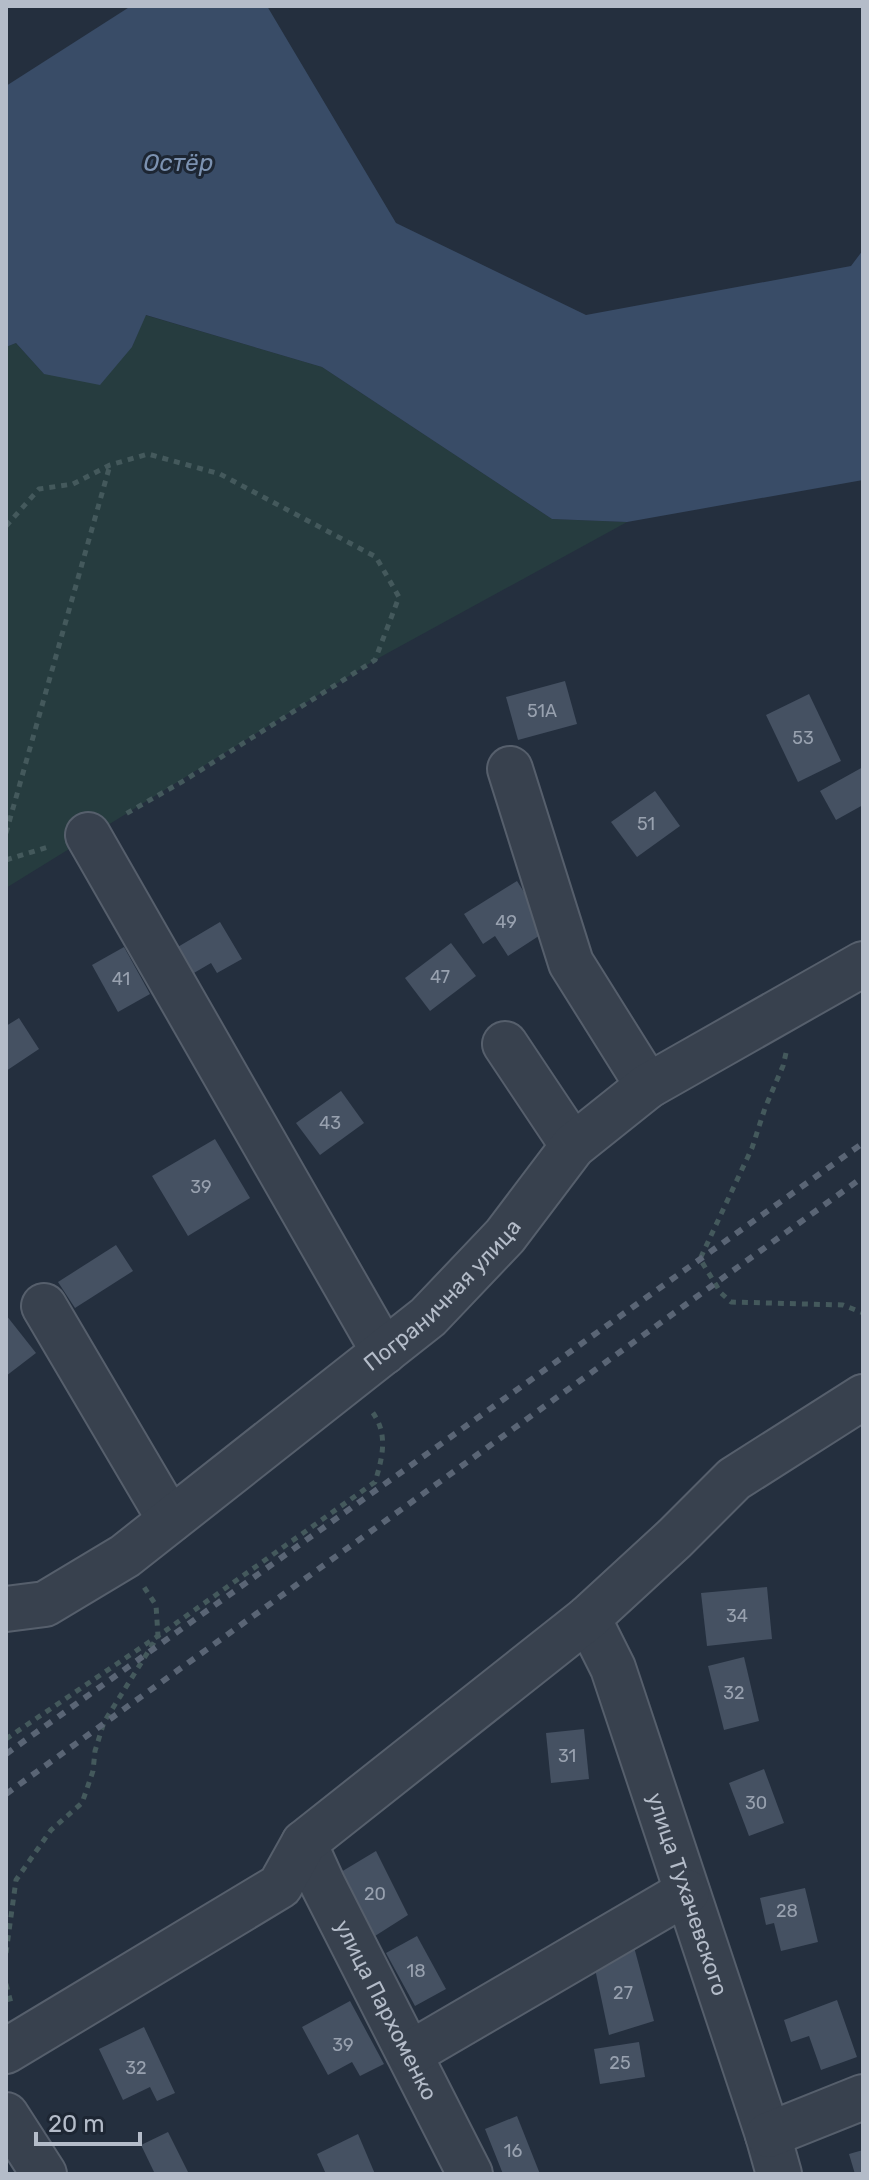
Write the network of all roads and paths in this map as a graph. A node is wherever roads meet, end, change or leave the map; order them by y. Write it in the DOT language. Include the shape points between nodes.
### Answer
graph roads {
  1 [pos="110,465"];
  2 [pos="6,526"];
  3 [pos="510,769"];
  4 [pos="6,833"];
  5 [pos="88,835"];
  6 [pos="6,860"];
  7 [pos="863,964"];
  8 [pos="795,1001"];
  9 [pos="505,1044"];
  10 [pos="648,1086"];
  11 [pos="573,1146"];
  12 [pos="44,1306"];
  13 [pos="863,1313"];
  14 [pos="384,1352"];
  15 [pos="341,1386"];
  16 [pos="863,1397"];
  17 [pos="170,1520"];
  18 [pos="125,1556"];
  19 [pos="6,1609"];
  20 [pos="588,1618"];
  21 [pos="158,1636"];
  22 [pos="6,1739"];
  23 [pos="304,1843"];
  24 [pos="687,1892"];
  25 [pos="6,1953"];
  26 [pos="6,2051"];
  27 [pos="411,2053"];
  28 [pos="863,2097"];
  29 [pos="6,2115"];
  30 [pos="774,2154"];
  31 [pos="44,2174"];
  32 [pos="470,2174"];
  1 -- 2 [label="path" via="73,484 39,489"];
  1 -- 4 [label="path"];
  1 -- 5 [label="path" via="148,454 220,474 376,557 399,597 375,660"];
  3 -- 10 [label="street" via="571,963"];
  5 -- 6 [label="path"];
  5 -- 14 [label="street"];
  7 -- 8 [label="street, Пограничная улица"];
  8 -- 10 [label="street, Пограничная улица"];
  8 -- 13 [label="path" via="783,1066 700,1259 731,1302 843,1305"];
  9 -- 11 [label="street"];
  10 -- 11 [label="street, Пограничная улица"];
  11 -- 14 [label="street, Пограничная улица" via="505,1236 428,1317"];
  12 -- 17 [label="street"];
  14 -- 15 [label="street, Пограничная улица"];
  15 -- 17 [label="street, Пограничная улица"];
  15 -- 21 [label="path" via="362,1399 378,1419 384,1454 375,1482"];
  16 -- 20 [label="street" via="734,1479"];
  17 -- 18 [label="street, Пограничная улица"];
  18 -- 19 [label="street, Пограничная улица" via="45,1604"];
  18 -- 21 [label="path" via="156,1605"];
  20 -- 23 [label="street"];
  20 -- 24 [label="street, улица Тухачевского" via="613,1668"];
  21 -- 22 [label="path"];
  21 -- 25 [label="path" via="104,1722 82,1803 51,1830 16,1880"];
  23 -- 26 [label="street" via="280,1886"];
  23 -- 27 [label="street, улица Пархоменко"];
  24 -- 27 [label="street"];
  24 -- 30 [label="street, улица Тухачевского"];
  27 -- 32 [label="street, улица Пархоменко"];
  28 -- 30 [label="street"];
  29 -- 31 [label="street"];
}
